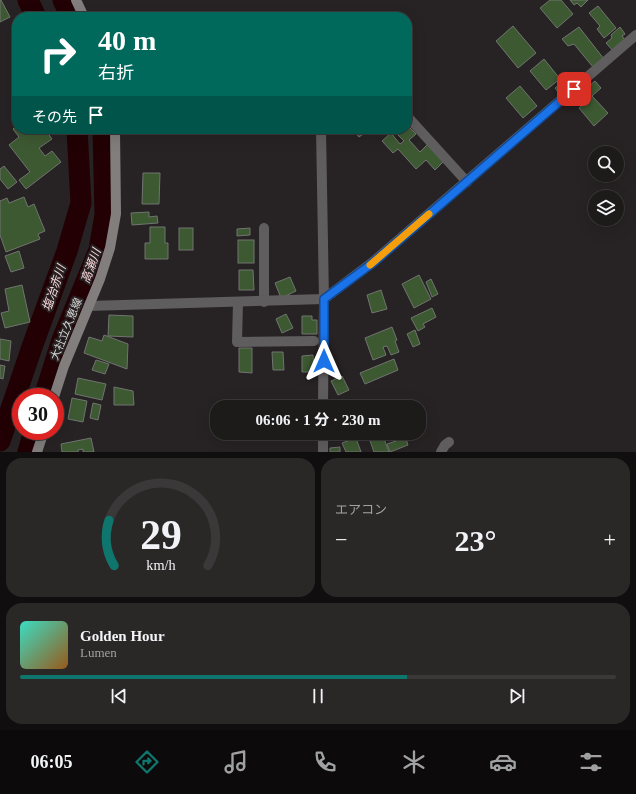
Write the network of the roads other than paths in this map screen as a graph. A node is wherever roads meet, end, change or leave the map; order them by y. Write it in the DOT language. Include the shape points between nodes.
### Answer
graph roads {
  1 [pos="76,0"];
  2 [pos="82,12"];
  3 [pos="636,35"];
  4 [pos="412,122"];
  5 [pos="115,134"];
  6 [pos="321,134"];
  7 [pos="467,182"];
  8 [pos="264,228"];
  9 [pos="324,299"];
  10 [pos="238,302"];
  11 [pos="264,302"];
  12 [pos="89,306"];
  13 [pos="314,341"];
  14 [pos="57,388"];
  15 [pos="323,400"];
  16 [pos="41,440"];
  17 [pos="323,440"];
  18 [pos="449,442"];
  19 [pos="37,452"];
  20 [pos="323,452"];
  21 [pos="441,452"];
  1 -- 2 [label="main road"];
  3 -- 7 [label="street"];
  4 -- 7 [label="street"];
  5 -- 12 [label="main road, 大社立久恵線" via="116,214 110,248"];
  6 -- 9 [label="street"];
  7 -- 9 [label="street" via="374,262"];
  8 -- 11 [label="street"];
  9 -- 11 [label="street"];
  9 -- 15 [label="street"];
  10 -- 11 [label="street"];
  10 -- 12 [label="street"];
  10 -- 13 [label="street" via="237,342"];
  12 -- 14 [label="main road, 大社立久恵線"];
  16 -- 19 [label="main road"];
  17 -- 20 [label="street"];
  18 -- 21 [label="street"];
}
